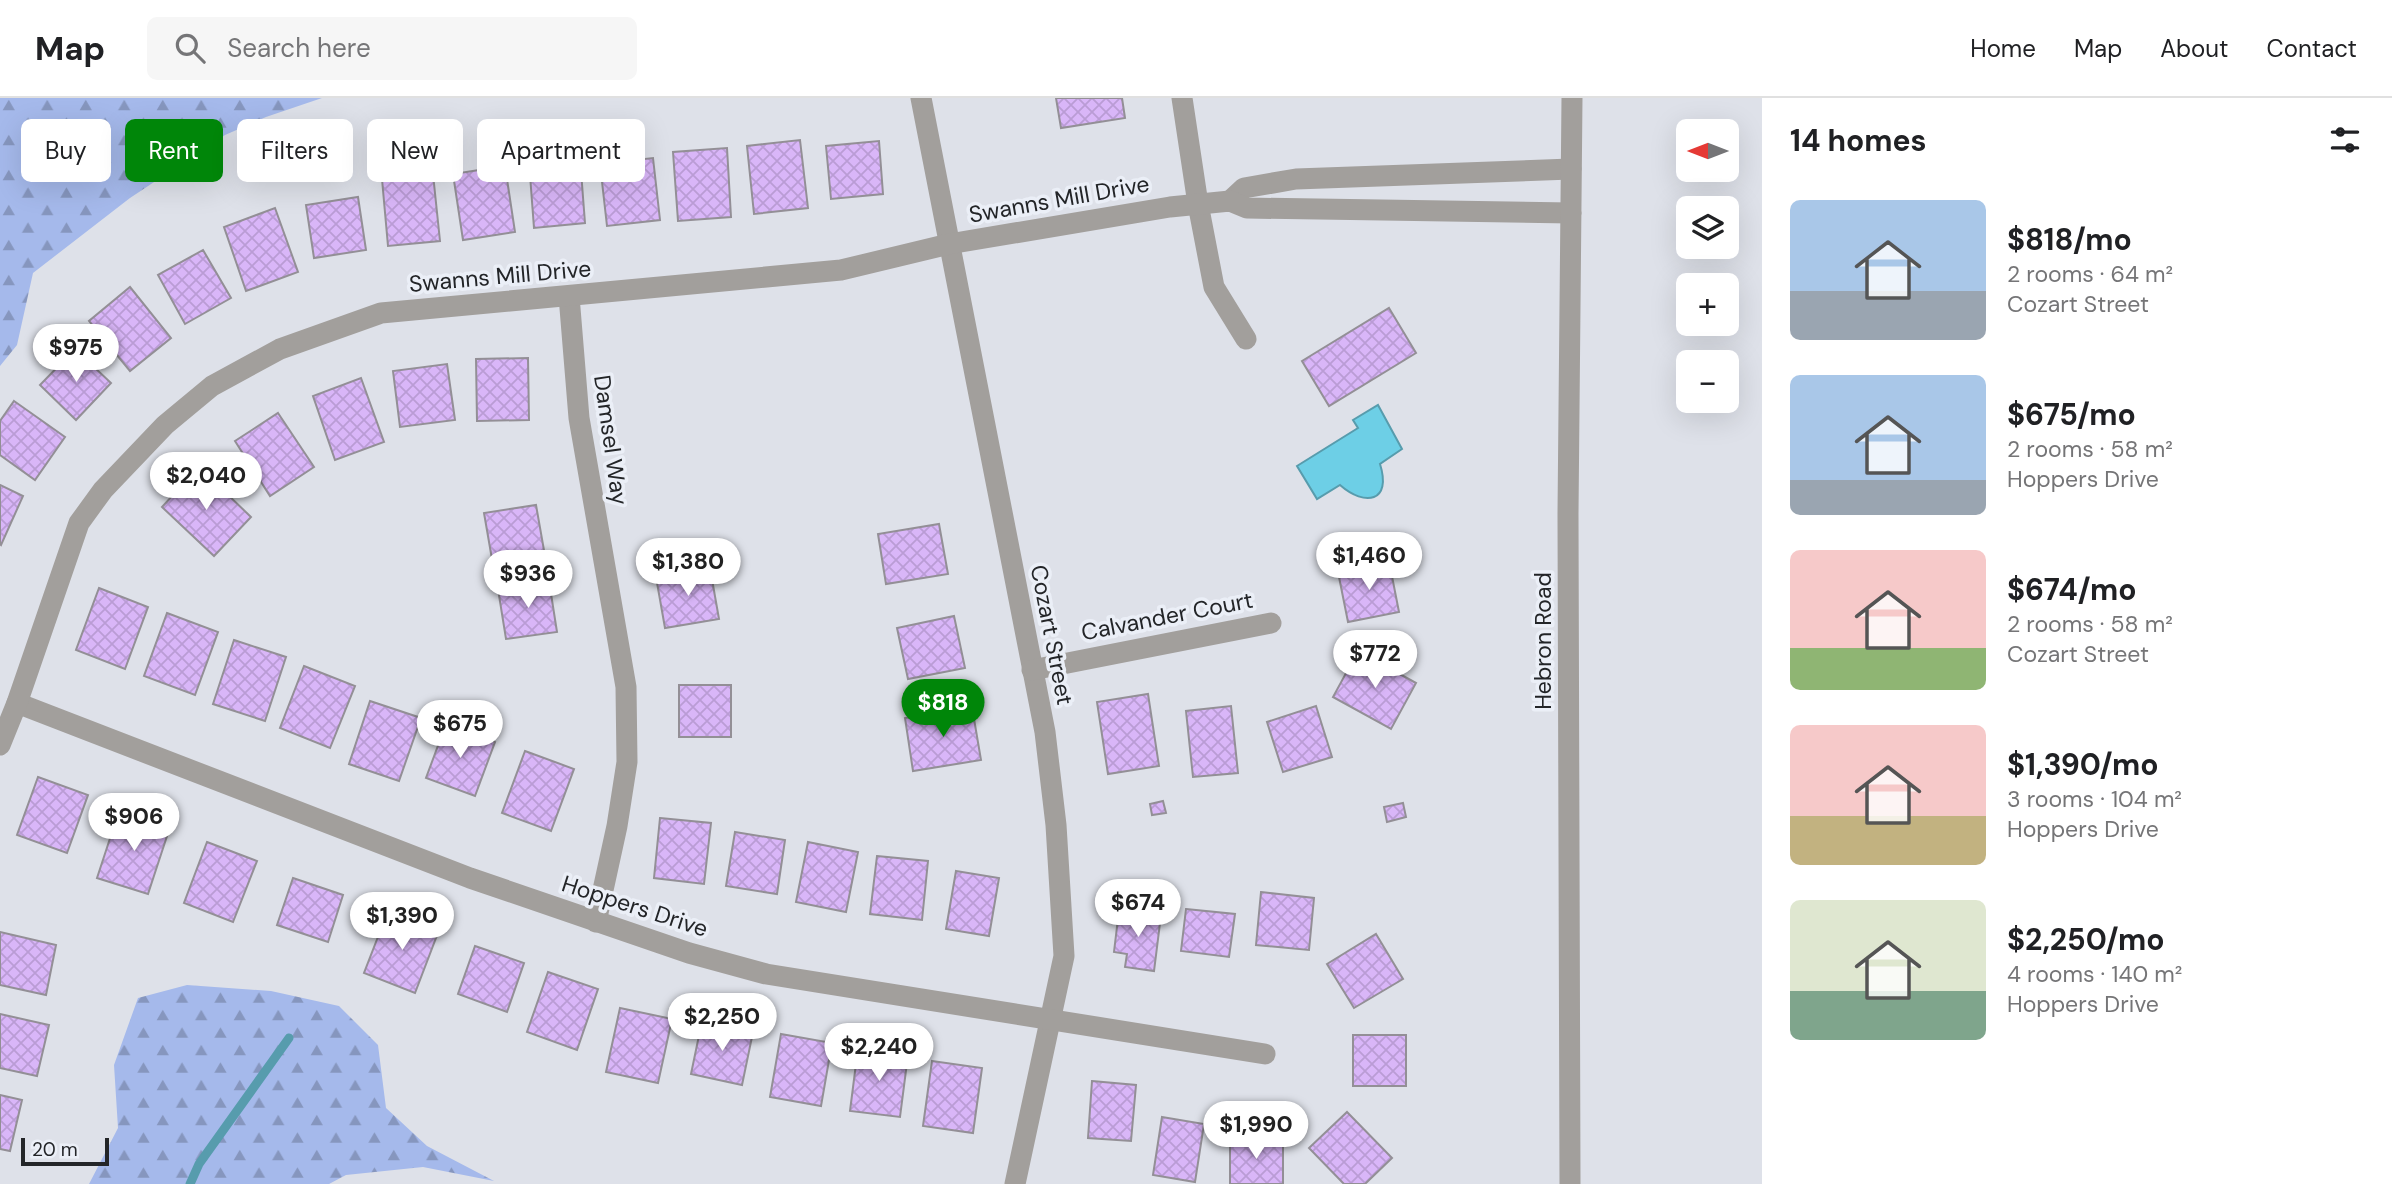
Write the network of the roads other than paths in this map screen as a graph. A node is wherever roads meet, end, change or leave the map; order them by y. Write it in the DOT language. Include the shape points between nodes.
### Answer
graph roads {
  1 [pos="921,98"];
  2 [pos="1182,98"];
  3 [pos="1572,98"];
  4 [pos="1571,169"];
  5 [pos="1230,201"];
  6 [pos="1198,204"];
  7 [pos="1571,214"];
  8 [pos="949,244"];
  9 [pos="569,296"];
  10 [pos="1246,339"];
  11 [pos="1271,622"];
  12 [pos="1032,670"];
  13 [pos="17,703"];
  14 [pos="0,746"];
  15 [pos="596,922"];
  16 [pos="1051,1018"];
  17 [pos="1265,1054"];
  18 [pos="1015,1184"];
  19 [pos="1570,1184"];
  1 -- 8 [label="street, Cozart Street"];
  2 -- 6 [label="street"];
  3 -- 4 [label="street, Hebron Road"];
  4 -- 5 [label="street, Swanns Mill Drive" via="1296,178 1244,188"];
  4 -- 7 [label="street, Hebron Road"];
  5 -- 6 [label="street, Swanns Mill Drive"];
  5 -- 7 [label="street, Swanns Mill Drive" via="1247,208"];
  6 -- 8 [label="street, Swanns Mill Drive"];
  6 -- 10 [label="street" via="1213,288"];
  7 -- 19 [label="street, Hebron Road"];
  8 -- 9 [label="street, Swanns Mill Drive" via="841,270"];
  8 -- 12 [label="street, Cozart Street"];
  9 -- 13 [label="street, Swanns Mill Drive" via="381,313 280,349 212,386 165,425 103,490 79,523"];
  9 -- 15 [label="street, Damsel Way" via="579,418 626,687 627,762"];
  11 -- 12 [label="street, Calvander Court"];
  12 -- 16 [label="street, Cozart Street" via="1045,732 1062,900 1064,956"];
  13 -- 14 [label="street, Swanns Mill Drive"];
  13 -- 15 [label="street, Hoppers Drive"];
  15 -- 16 [label="street, Hoppers Drive" via="766,974"];
  16 -- 17 [label="street, Hoppers Drive"];
  16 -- 18 [label="street, Cozart Street"];
}
